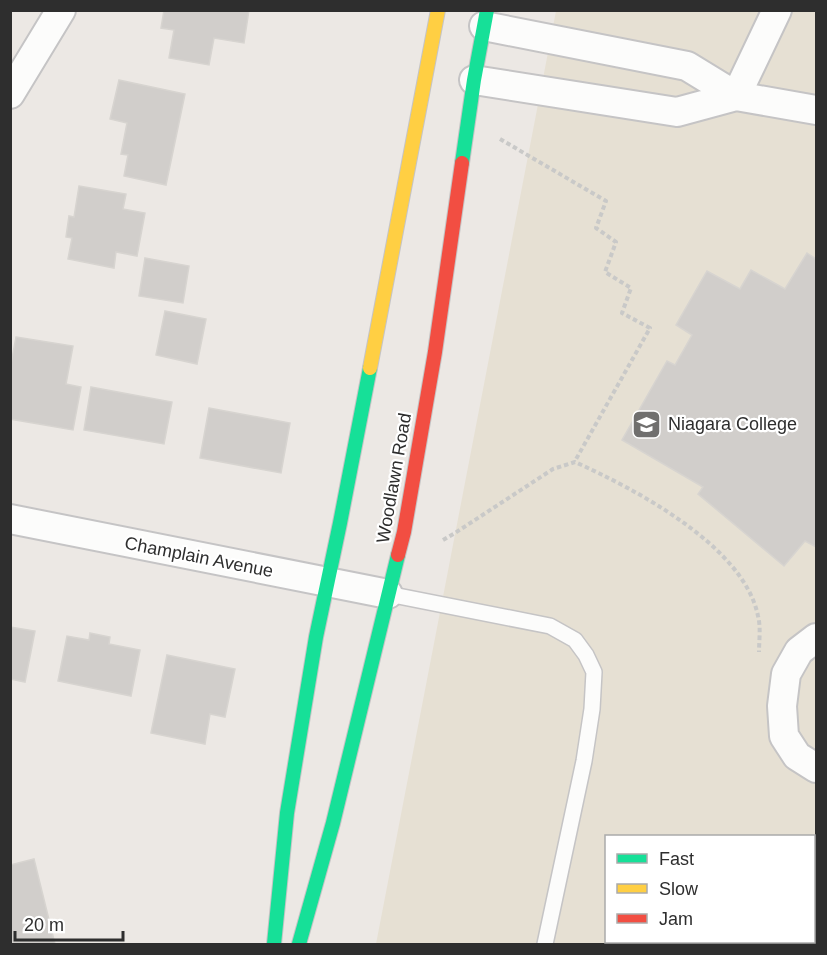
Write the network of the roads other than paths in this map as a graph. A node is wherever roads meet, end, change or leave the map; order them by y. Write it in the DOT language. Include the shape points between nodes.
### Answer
graph roads {
  1 [pos="61,10"];
  2 [pos="438,10"];
  3 [pos="777,10"];
  4 [pos="486,18"];
  5 [pos="474,80"];
  6 [pos="10,94"];
  7 [pos="736,96"];
  8 [pos="816,110"];
  9 [pos="10,519"];
  10 [pos="328,582"];
  11 [pos="388,594"];
  12 [pos="816,638"];
  13 [pos="816,768"];
  14 [pos="274,945"];
  15 [pos="299,945"];
  16 [pos="545,945"];
  1 -- 6 [label="street"];
  2 -- 10 [label="main road"];
  3 -- 7 [label="street"];
  4 -- 5 [label="main road, Woodlawn Road"];
  4 -- 7 [label="street" via="687,66"];
  5 -- 7 [label="street" via="677,112"];
  5 -- 11 [label="main road, Woodlawn Road" via="435,352 404,532"];
  7 -- 8 [label="street"];
  9 -- 10 [label="street, Champlain Avenue"];
  10 -- 11 [label="street, Champlain Avenue"];
  10 -- 14 [label="main road" via="287,813"];
  11 -- 15 [label="main road, Woodlawn Road"];
  11 -- 16 [label="lane" via="550,626 575,640 594,672 584,762"];
  12 -- 13 [label="street" via="799,651 786,674 782,706 784,736 797,756"];
}
